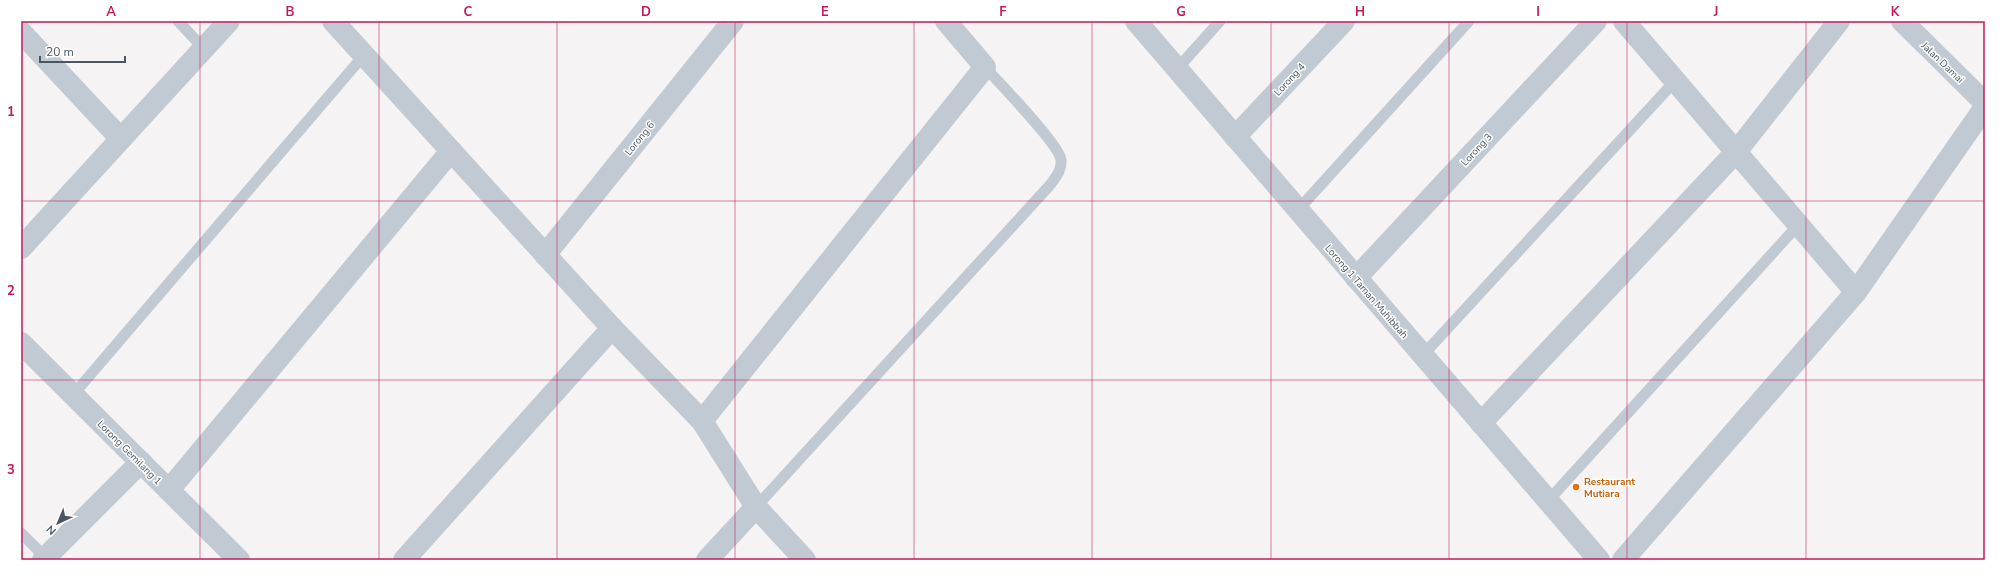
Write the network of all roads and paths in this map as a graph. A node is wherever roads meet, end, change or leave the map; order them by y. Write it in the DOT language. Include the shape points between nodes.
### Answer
graph roads {
  1 [pos="178,21"];
  2 [pos="229,21"];
  3 [pos="333,21"];
  4 [pos="946,21"];
  5 [pos="1136,21"];
  6 [pos="1220,21"];
  7 [pos="1344,21"];
  8 [pos="1469,21"];
  9 [pos="1596,21"];
  10 [pos="1624,21"];
  11 [pos="1839,21"];
  12 [pos="1902,21"];
  13 [pos="730,22"];
  14 [pos="21,32"];
  15 [pos="204,49"];
  16 [pos="364,55"];
  17 [pos="985,67"];
  18 [pos="1178,69"];
  19 [pos="1675,81"];
  20 [pos="1985,103"];
  21 [pos="1985,106"];
  22 [pos="1235,136"];
  23 [pos="121,139"];
  24 [pos="451,151"];
  25 [pos="1736,152"];
  26 [pos="1298,210"];
  27 [pos="1799,224"];
  28 [pos="21,248"];
  29 [pos="545,255"];
  30 [pos="1356,278"];
  31 [pos="1856,292"];
  32 [pos="612,328"];
  33 [pos="21,343"];
  34 [pos="1423,355"];
  35 [pos="73,395"];
  36 [pos="702,421"];
  37 [pos="1481,423"];
  38 [pos="141,462"];
  39 [pos="169,490"];
  40 [pos="1548,501"];
  41 [pos="756,507"];
  42 [pos="21,533"];
  43 [pos="46,559"];
  44 [pos="239,560"];
  45 [pos="404,560"];
  46 [pos="707,560"];
  47 [pos="805,560"];
  48 [pos="1599,560"];
  49 [pos="1623,560"];
  1 -- 15 [label="lane"];
  2 -- 15 [label="street"];
  3 -- 16 [label="street"];
  4 -- 17 [label="street"];
  5 -- 18 [label="street, Lorong 1 Taman Muhibbah"];
  6 -- 18 [label="lane"];
  7 -- 22 [label="street, Lorong 4"];
  8 -- 26 [label="lane"];
  9 -- 30 [label="street, Lorong 3"];
  10 -- 19 [label="street"];
  11 -- 25 [label="street"];
  12 -- 20 [label="street, Jalan Damai"];
  13 -- 29 [label="street, Lorong 6"];
  14 -- 23 [label="street"];
  15 -- 23 [label="street"];
  16 -- 24 [label="street"];
  16 -- 35 [label="lane"];
  17 -- 36 [label="street"];
  17 -- 41 [label="lane" via="1057,150 1061,160 1060,171"];
  18 -- 22 [label="street, Lorong 1 Taman Muhibbah"];
  19 -- 25 [label="street"];
  19 -- 34 [label="lane"];
  21 -- 31 [label="street"];
  22 -- 26 [label="street, Lorong 1 Taman Muhibbah"];
  23 -- 28 [label="street"];
  24 -- 29 [label="street"];
  24 -- 39 [label="street"];
  25 -- 27 [label="street"];
  25 -- 37 [label="street"];
  26 -- 30 [label="street, Lorong 1 Taman Muhibbah"];
  27 -- 31 [label="street"];
  27 -- 40 [label="lane"];
  29 -- 32 [label="street"];
  30 -- 34 [label="street, Lorong 1 Taman Muhibbah"];
  31 -- 49 [label="street"];
  32 -- 36 [label="street"];
  32 -- 45 [label="street"];
  33 -- 35 [label="street, Lorong Gemilang 1"];
  34 -- 37 [label="street, Lorong 1 Taman Muhibbah"];
  35 -- 38 [label="street, Lorong Gemilang 1"];
  36 -- 41 [label="street"];
  37 -- 40 [label="street, Lorong 1 Taman Muhibbah"];
  38 -- 39 [label="street, Lorong Gemilang 1"];
  38 -- 43 [label="street"];
  39 -- 44 [label="street, Lorong Gemilang 1"];
  40 -- 48 [label="street, Lorong 1 Taman Muhibbah"];
  41 -- 46 [label="street"];
  41 -- 47 [label="street"];
  42 -- 43 [label="lane"];
}
